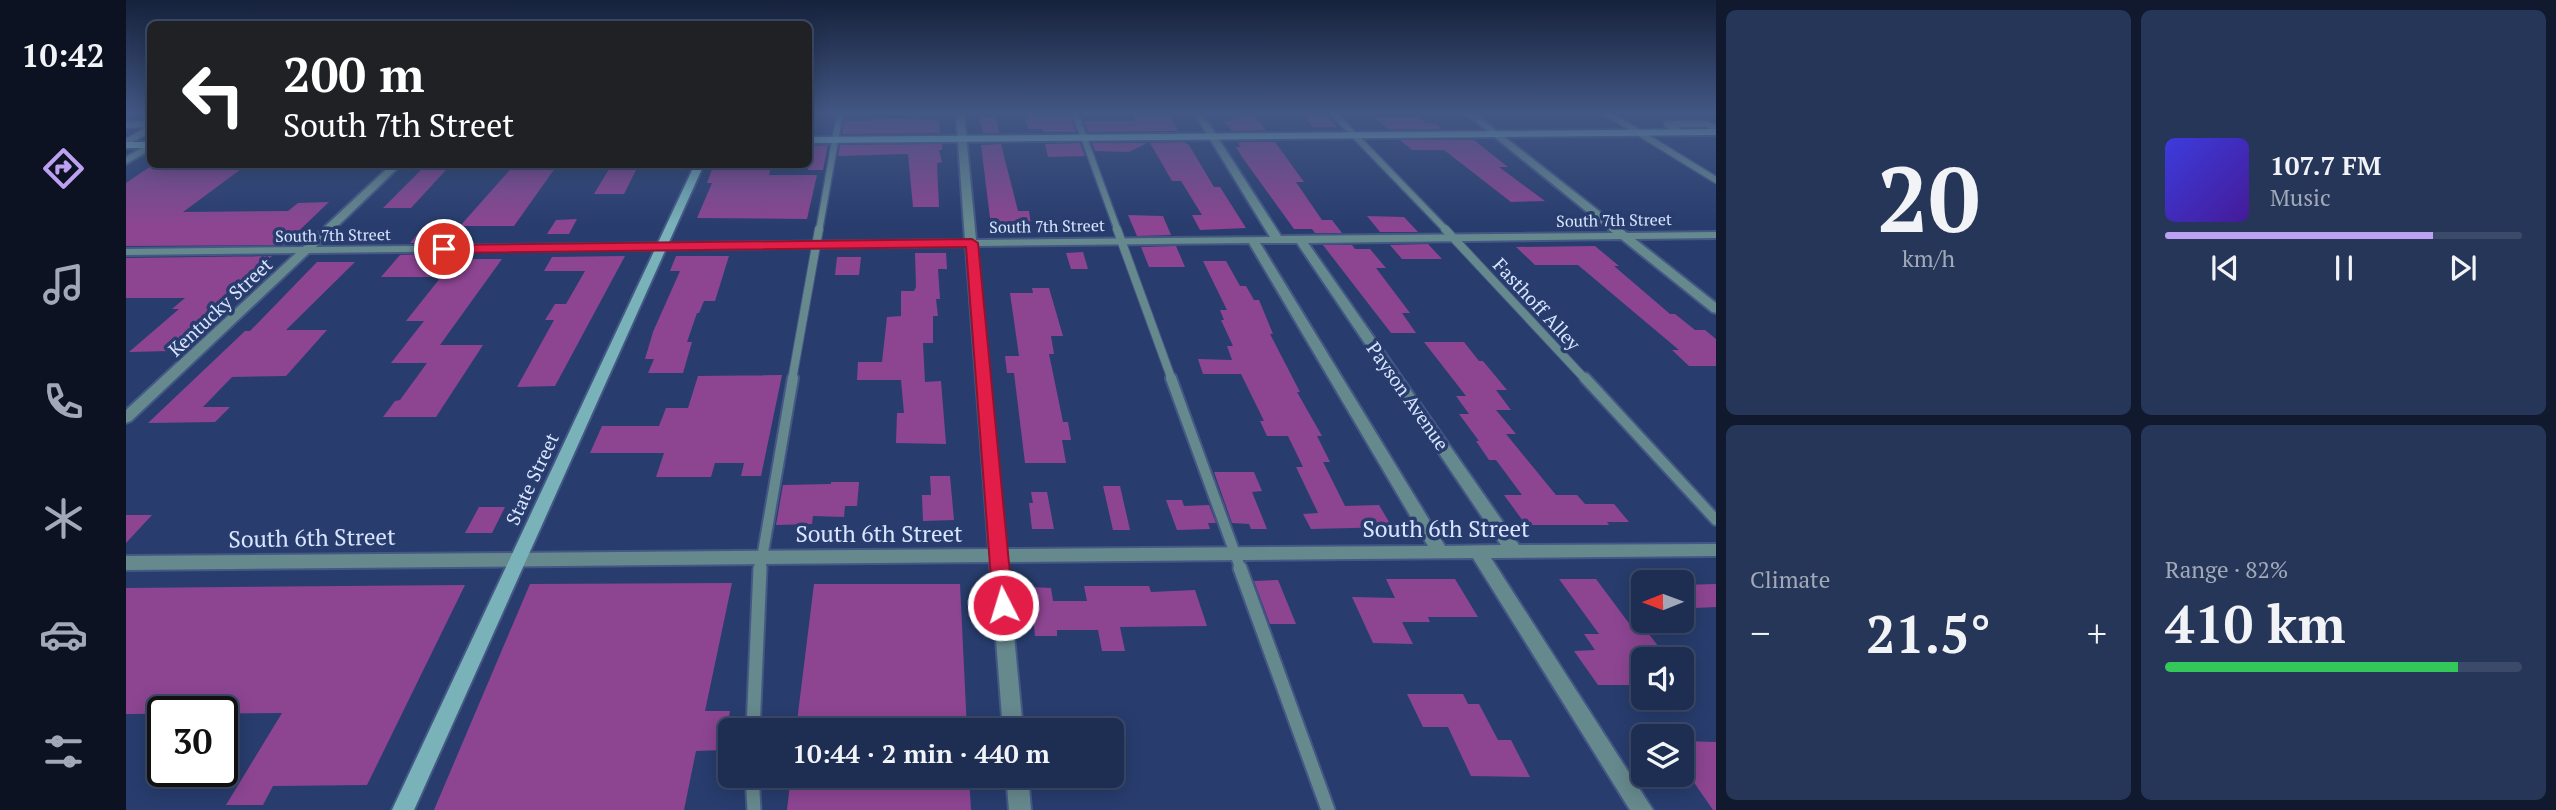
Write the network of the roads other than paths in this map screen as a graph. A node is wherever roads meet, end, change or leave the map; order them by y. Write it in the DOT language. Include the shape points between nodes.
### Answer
graph roads {
  1 [pos="142,151"];
  2 [pos="833,151"];
  3 [pos="963,151"];
  4 [pos="1088,151"];
  5 [pos="1221,151"];
  6 [pos="1368,151"];
  7 [pos="1516,151"];
  8 [pos="1669,151"];
  9 [pos="126,161"];
  10 [pos="394,168"];
  11 [pos="698,168"];
  12 [pos="1716,180"];
  13 [pos="1716,235"];
  14 [pos="1624,236"];
  15 [pos="1454,238"];
  16 [pos="1253,240"];
  17 [pos="1278,240"];
  18 [pos="1301,240"];
  19 [pos="1121,242"];
  20 [pos="972,243"];
  21 [pos="815,245"];
  22 [pos="662,247"];
  23 [pos="308,251"];
  24 [pos="126,252"];
  25 [pos="1716,309"];
  26 [pos="126,418"];
  27 [pos="1716,520"];
  28 [pos="1716,550"];
  29 [pos="1440,552"];
  30 [pos="1478,552"];
  31 [pos="1515,552"];
  32 [pos="1233,554"];
  33 [pos="999,555"];
  34 [pos="761,557"];
  35 [pos="518,559"];
  36 [pos="126,563"];
  37 [pos="753,718"];
  38 [pos="1012,718"];
  39 [pos="753,788"];
  40 [pos="1018,788"];
  41 [pos="403,810"];
  42 [pos="754,810"];
  43 [pos="1020,810"];
  44 [pos="1328,810"];
  45 [pos="1642,810"];
  1 -- 9 [label="street"];
  2 -- 21 [label="lane"];
  3 -- 20 [label="street"];
  4 -- 19 [label="lane"];
  5 -- 17 [label="street"];
  6 -- 15 [label="lane, Fasthoff Alley"];
  7 -- 14 [label="street"];
  8 -- 12 [label="lane"];
  10 -- 23 [label="street, Kentucky Street"];
  11 -- 22 [label="street, State Street"];
  13 -- 14 [label="street, South 7th Street"];
  14 -- 15 [label="street, South 7th Street"];
  14 -- 25 [label="street"];
  15 -- 18 [label="street, South 7th Street"];
  15 -- 27 [label="lane, Fasthoff Alley"];
  16 -- 17 [label="street, South 7th Street"];
  16 -- 19 [label="street, South 7th Street"];
  16 -- 29 [label="street"];
  17 -- 18 [label="street, South 7th Street"];
  18 -- 31 [label="street, Payson Avenue"];
  19 -- 20 [label="street, South 7th Street"];
  19 -- 32 [label="lane"];
  20 -- 21 [label="street, South 7th Street"];
  20 -- 33 [label="street"];
  21 -- 22 [label="street, South 7th Street"];
  21 -- 34 [label="lane"];
  22 -- 23 [label="street, South 7th Street"];
  22 -- 35 [label="street, State Street"];
  23 -- 24 [label="street, South 7th Street"];
  23 -- 26 [label="street, Kentucky Street"];
  28 -- 31 [label="street, South 6th Street"];
  29 -- 30 [label="street, South 6th Street"];
  29 -- 32 [label="street, South 6th Street"];
  30 -- 31 [label="street, South 6th Street"];
  30 -- 45 [label="street"];
  32 -- 33 [label="street, South 6th Street"];
  32 -- 44 [label="lane"];
  33 -- 34 [label="street, South 6th Street"];
  33 -- 38 [label="street"];
  34 -- 35 [label="street, South 6th Street"];
  34 -- 37 [label="lane"];
  35 -- 36 [label="street, South 6th Street"];
  35 -- 41 [label="street, State Street"];
  39 -- 42 [label="lane"];
  40 -- 43 [label="street"];
}
